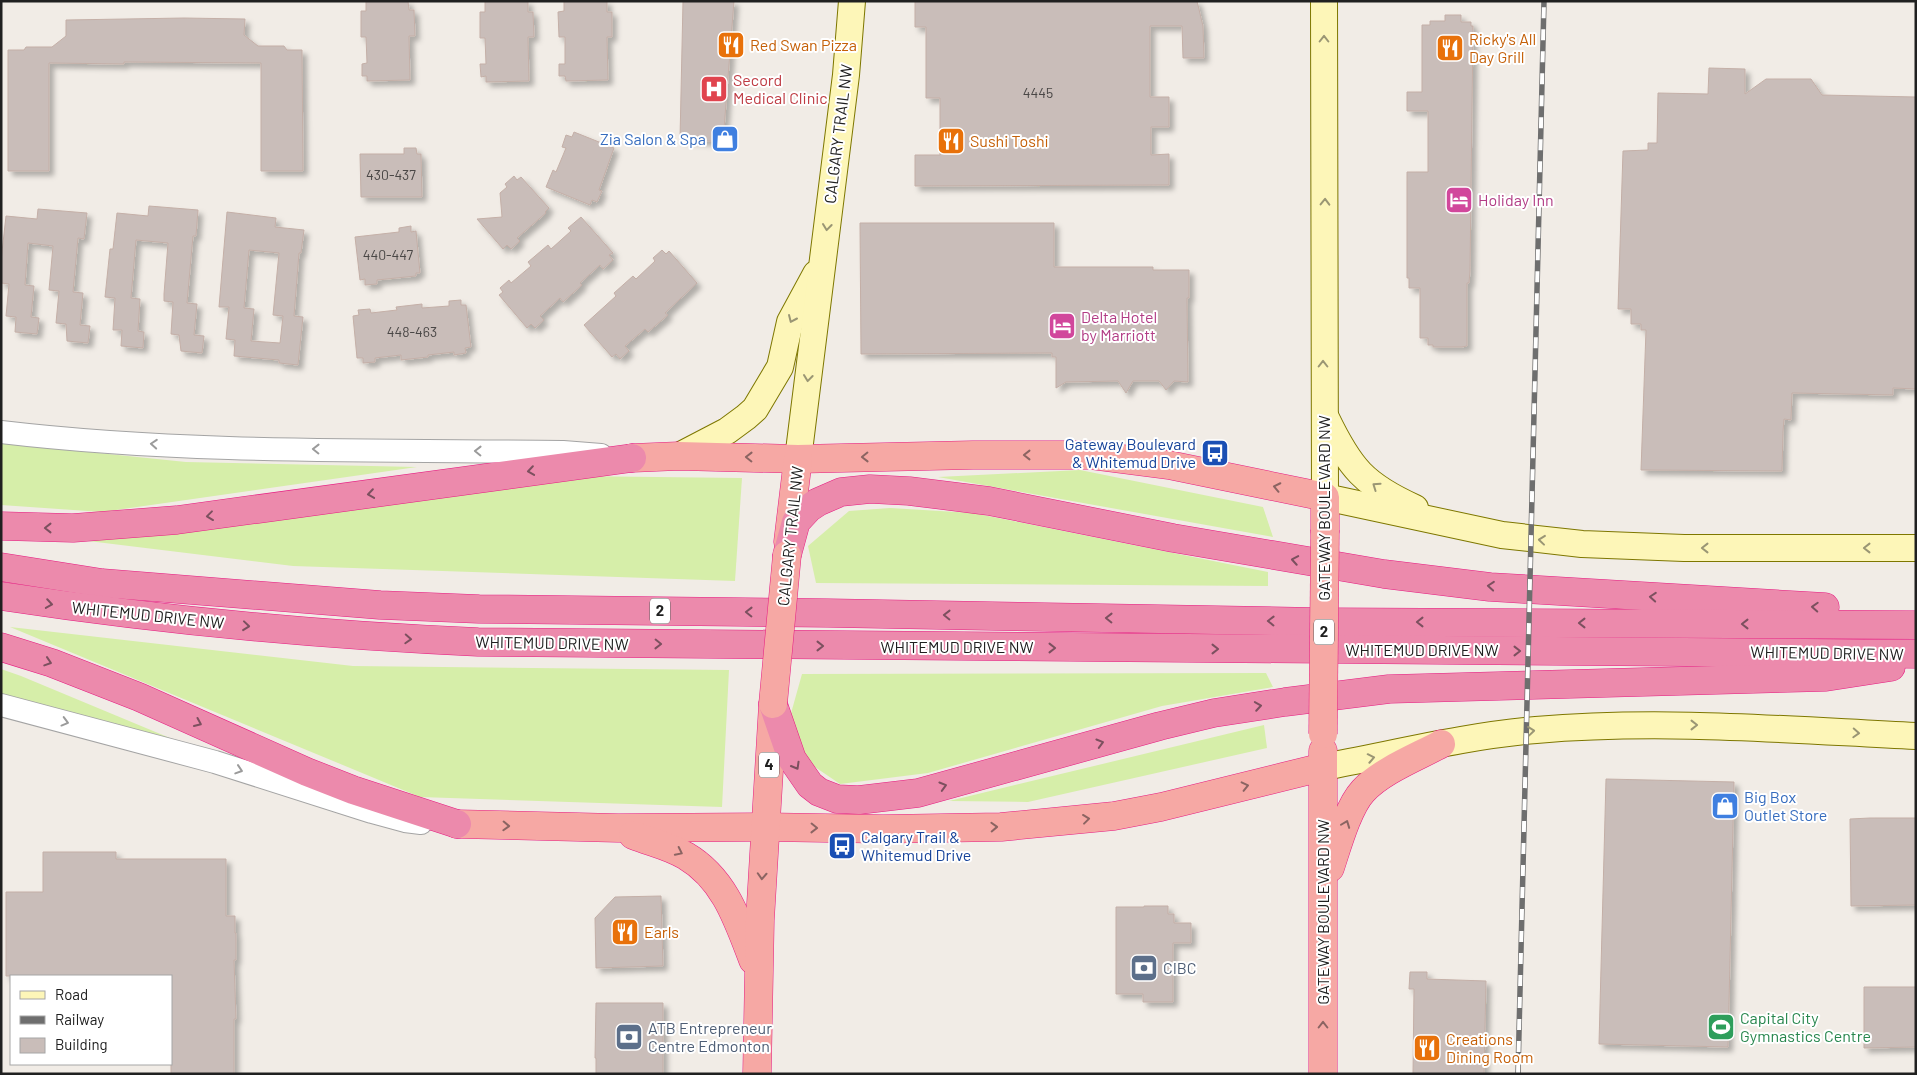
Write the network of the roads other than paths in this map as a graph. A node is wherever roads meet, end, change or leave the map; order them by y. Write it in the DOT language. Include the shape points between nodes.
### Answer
graph roads {
  1 [pos="852,1"];
  2 [pos="1324,1"];
  3 [pos="823,260"];
  4 [pos="1323,413"];
  5 [pos="1,432"];
  6 [pos="678,456"];
  7 [pos="632,458"];
  8 [pos="798,459"];
  9 [pos="1325,498"];
  10 [pos="1,526"];
  11 [pos="1502,535"];
  12 [pos="1916,548"];
  13 [pos="787,555"];
  14 [pos="1,567"];
  15 [pos="1,596"];
  16 [pos="1916,618"];
  17 [pos="1916,625"];
  18 [pos="1,648"];
  19 [pos="1916,654"];
  20 [pos="1916,663"];
  21 [pos="772,704"];
  22 [pos="1,705"];
  23 [pos="1916,736"];
  24 [pos="1442,744"];
  25 [pos="1323,767"];
  26 [pos="457,824"];
  27 [pos="765,827"];
  28 [pos="618,828"];
  29 [pos="1323,886"];
  30 [pos="758,975"];
  31 [pos="757,1074"];
  32 [pos="1323,1074"];
  1 -- 3 [label="main road, CALGARY TRAIL NW, one-way"];
  4 -- 2 [label="main road, GATEWAY BOULEVARD NW, one-way"];
  3 -- 6 [label="main road, one-way" via="790,322 780,367 755,409 727,431"];
  3 -- 8 [label="main road, CALGARY TRAIL NW, one-way"];
  4 -- 9 [label="main road, GATEWAY BOULEVARD NW"];
  11 -- 4 [label="main road, one-way" via="1440,520 1371,483 1348,459"];
  7 -- 5 [label="street, one-way" via="563,452 196,447"];
  6 -- 7 [label="highway"];
  8 -- 6 [label="highway, one-way"];
  7 -- 10 [label="highway, one-way" via="177,520 73,528"];
  9 -- 8 [label="highway, one-way" via="1169,465 1091,455"];
  8 -- 13 [label="highway, CALGARY TRAIL NW"];
  9 -- 11 [label="main road"];
  9 -- 25 [label="highway, GATEWAY BOULEVARD NW / 2, bridge"];
  12 -- 11 [label="main road, one-way" via="1643,548"];
  16 -- 13 [label="highway, one-way" via="1850,608 1490,587 1384,574 1173,538 989,501 909,491 855,490 818,502 796,522"];
  13 -- 21 [label="highway, CALGARY TRAIL NW, bridge"];
  17 -- 14 [label="highway, WHITEMUD DRIVE NW / 2, one-way" via="1320,622 479,610 102,583"];
  15 -- 19 [label="highway, WHITEMUD DRIVE NW / 2, one-way" via="93,610 354,636 478,642"];
  18 -- 26 [label="highway, one-way" via="139,696 353,790"];
  21 -- 20 [label="highway, one-way" via="792,760 810,785 837,799 859,800 918,793 1160,726 1214,713 1285,702 1389,689 1826,677"];
  21 -- 27 [label="highway, CALGARY TRAIL NW / 4"];
  22 -- 26 [label="street, one-way" via="215,762 405,821"];
  24 -- 23 [label="main road, one-way" via="1527,731 1615,725 1714,725"];
  25 -- 24 [label="main road, one-way"];
  29 -- 24 [label="highway, one-way" via="1348,818 1362,791 1387,773"];
  27 -- 25 [label="highway, one-way" via="937,829 1078,820 1161,807"];
  25 -- 29 [label="highway, GATEWAY BOULEVARD NW / 2"];
  26 -- 28 [label="highway, one-way"];
  27 -- 28 [label="highway"];
  27 -- 30 [label="highway, CALGARY TRAIL NW, one-way"];
  28 -- 30 [label="highway, one-way" via="685,855 705,871 730,902"];
  32 -- 29 [label="highway, GATEWAY BOULEVARD NW / 2, one-way"];
  30 -- 31 [label="highway, CALGARY TRAIL NW"];
}
